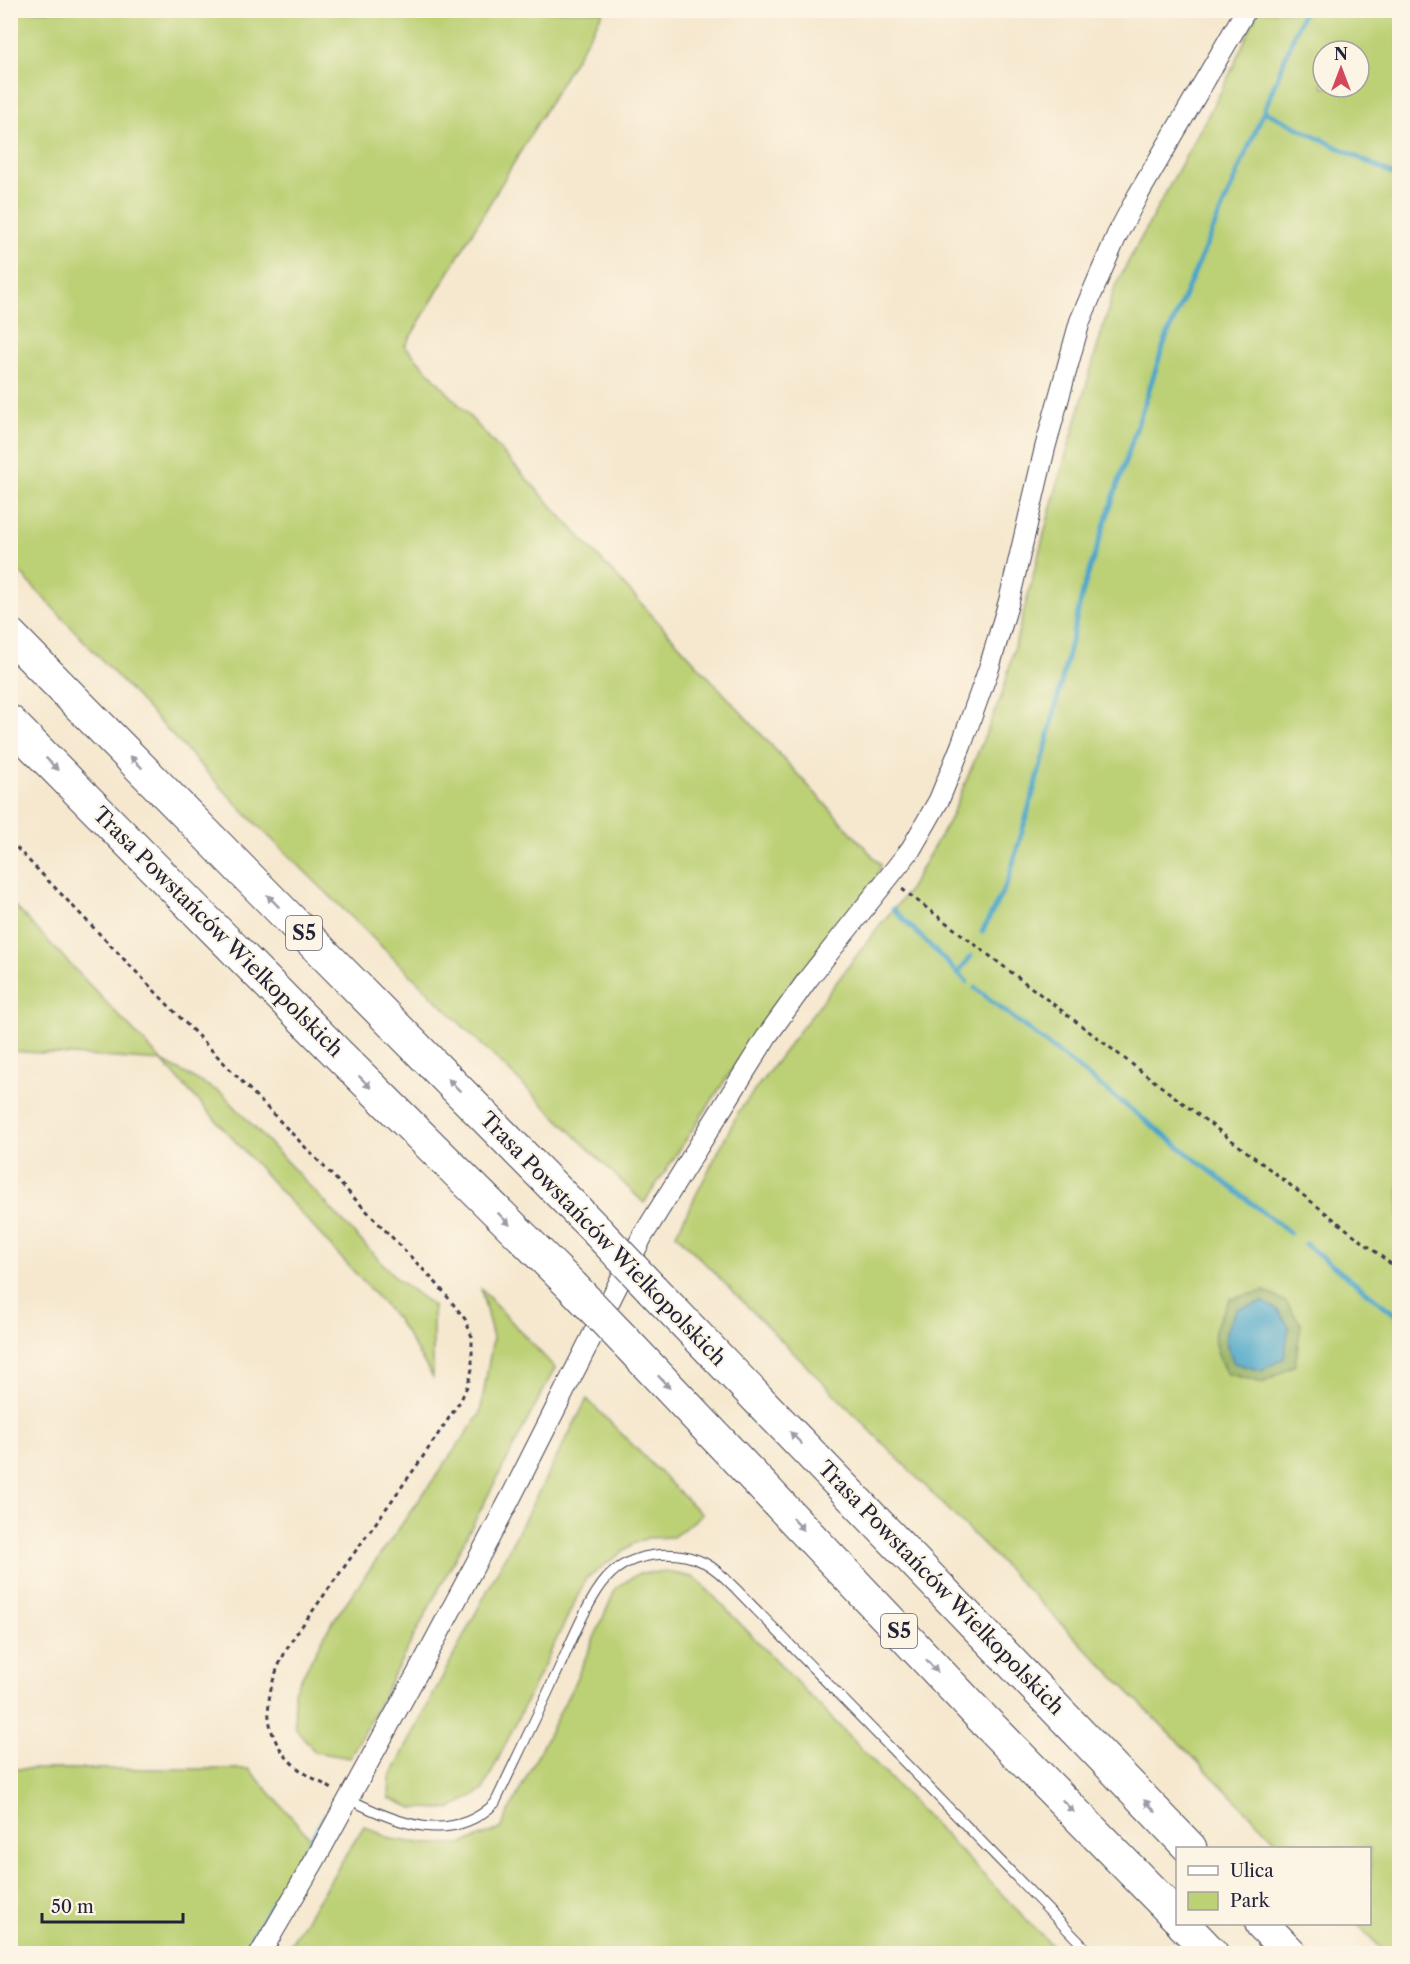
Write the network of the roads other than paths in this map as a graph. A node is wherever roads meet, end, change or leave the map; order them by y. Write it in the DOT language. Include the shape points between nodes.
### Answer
graph roads {
  1 [pos="1246,10"];
  2 [pos="10,635"];
  3 [pos="10,722"];
  4 [pos="349,1799"];
  5 [pos="1189,1847"];
  6 [pos="1176,1916"];
  7 [pos="1185,1925"];
  8 [pos="1264,1925"];
  9 [pos="260,1953"];
  10 [pos="1091,1953"];
  11 [pos="1212,1953"];
  12 [pos="1291,1953"];
  1 -- 4 [label="street" via="1138,195 1080,321 1012,591 989,668 939,800 911,849 767,1036 642,1237 511,1497"];
  5 -- 2 [label="highway, Trasa Powstańców Wielkopolskich / S5, one-way, bridge" via="598,1232"];
  3 -- 6 [label="highway, Trasa Powstańców Wielkopolskich / S5, one-way, bridge" via="572,1286"];
  4 -- 9 [label="street"];
  4 -- 10 [label="lane" via="393,1820 428,1827 461,1824 486,1812 495,1803 572,1640 607,1578 637,1559 655,1555 695,1559 712,1567 736,1589"];
  7 -- 11 [label="highway"];
  8 -- 12 [label="highway"];
}
